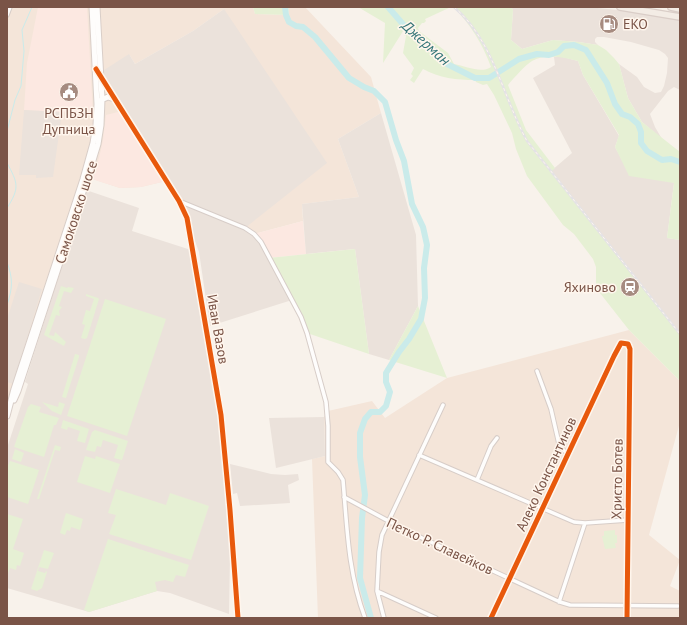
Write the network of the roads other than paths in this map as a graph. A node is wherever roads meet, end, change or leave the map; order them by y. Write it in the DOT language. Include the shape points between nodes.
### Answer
graph roads {
  1 [pos="10,7"];
  2 [pos="92,7"];
  3 [pos="97,7"];
  4 [pos="620,7"];
  5 [pos="638,7"];
  6 [pos="671,7"];
  7 [pos="680,8"];
  8 [pos="680,14"];
  9 [pos="7,15"];
  10 [pos="680,17"];
  11 [pos="96,69"];
  12 [pos="101,77"];
  13 [pos="102,99"];
  14 [pos="114,99"];
  15 [pos="97,104"];
  16 [pos="179,201"];
  17 [pos="625,343"];
  18 [pos="536,371"];
  19 [pos="443,405"];
  20 [pos="9,410"];
  21 [pos="7,416"];
  22 [pos="497,438"];
  23 [pos="419,454"];
  24 [pos="568,454"];
  25 [pos="477,480"];
  26 [pos="344,497"];
  27 [pos="542,509"];
  28 [pos="628,520"];
  29 [pos="388,522"];
  30 [pos="585,523"];
  31 [pos="510,579"];
  32 [pos="377,591"];
  33 [pos="559,602"];
  34 [pos="627,606"];
  35 [pos="678,606"];
  36 [pos="238,618"];
  37 [pos="365,618"];
  38 [pos="384,618"];
  39 [pos="436,618"];
  40 [pos="491,618"];
  41 [pos="627,618"];
  1 -- 9 [label="street"];
  2 -- 11 [label="main road, Самоковско шосе"];
  3 -- 12 [label="main road, Самоковско шосе"];
  4 -- 10 [label="main road"];
  5 -- 8 [label="main road"];
  6 -- 7 [label="main road"];
  11 -- 12 [label="street, Иван Вазов"];
  11 -- 15 [label="main road, Самоковско шосе"];
  12 -- 13 [label="main road, Самоковско шосе"];
  12 -- 14 [label="street, Иван Вазов"];
  13 -- 14 [label="main road" via="108,96"];
  13 -- 15 [label="main road"];
  13 -- 20 [label="main road, Самоковско шосе" via="101,125 94,161 18,391"];
  14 -- 16 [label="street, Иван Вазов"];
  15 -- 20 [label="main road, Самоковско шосе" via="89,160"];
  16 -- 26 [label="street" via="245,228 261,242 301,316 307,333 326,402 328,462 342,476"];
  16 -- 36 [label="street, Иван Вазов" via="189,225 221,415"];
  17 -- 24 [label="street, Алеко Константинов" via="618,347"];
  17 -- 28 [label="street, Христо Ботев" via="630,349"];
  18 -- 24 [label="street" via="551,409 559,444"];
  19 -- 23 [label="street"];
  20 -- 21 [label="main road, Самоковско шосе"];
  22 -- 25 [label="street"];
  23 -- 25 [label="street"];
  23 -- 29 [label="street"];
  24 -- 27 [label="street, Алеко Константинов"];
  25 -- 27 [label="street"];
  26 -- 29 [label="street, Петко Р. Славейков"];
  26 -- 37 [label="street" via="347,541 354,583"];
  27 -- 30 [label="street" via="574,522"];
  27 -- 31 [label="street, Алеко Константинов"];
  28 -- 30 [label="street"];
  28 -- 34 [label="street, Христо Ботев"];
  29 -- 31 [label="street, Петко Р. Славейков"];
  29 -- 32 [label="street" via="382,535 379,552"];
  30 -- 33 [label="street"];
  31 -- 33 [label="street, Петко Р. Славейков"];
  31 -- 40 [label="street, Алеко Константинов"];
  32 -- 38 [label="street"];
  32 -- 39 [label="street"];
  33 -- 34 [label="street, Петко Р. Славейков" via="570,605"];
  34 -- 35 [label="street, Петко Р. Славейков"];
  34 -- 41 [label="street, Христо Ботев"];
}
